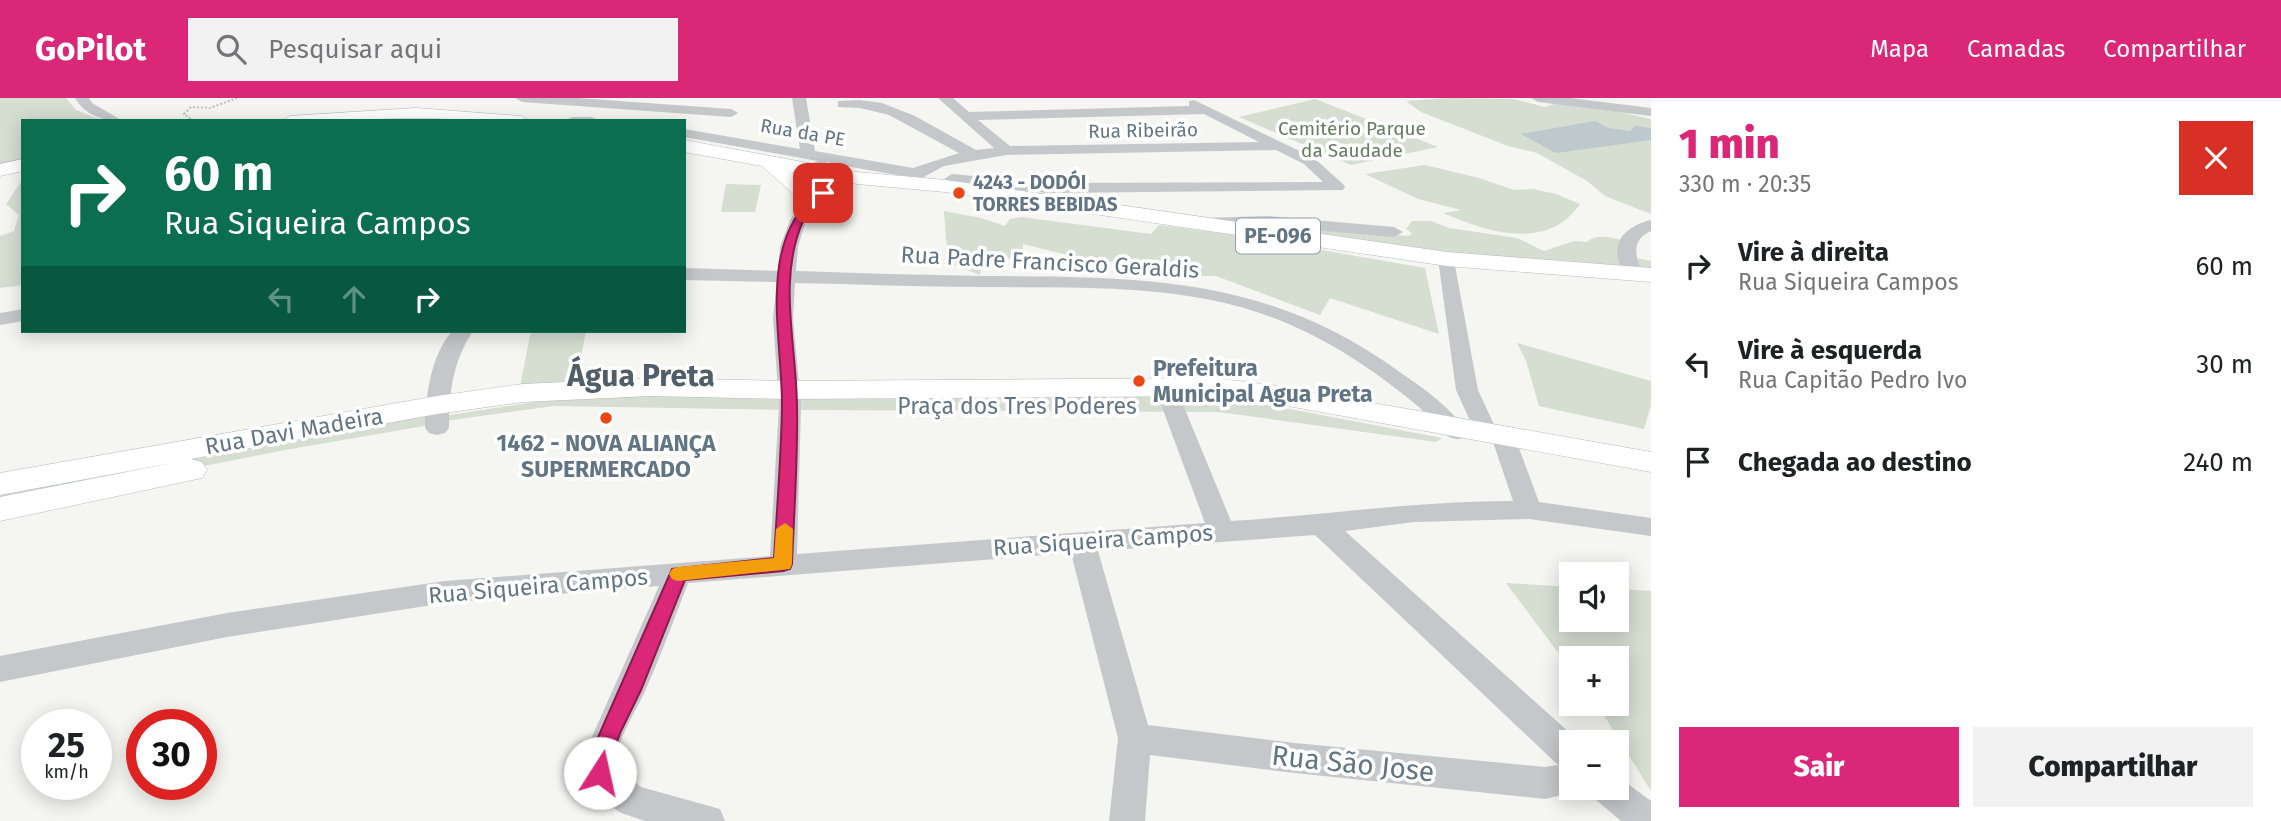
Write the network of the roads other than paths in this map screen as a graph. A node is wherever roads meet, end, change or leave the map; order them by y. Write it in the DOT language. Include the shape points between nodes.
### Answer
graph roads {
  1 [pos="82,98"];
  2 [pos="521,98"];
  3 [pos="734,98"];
  4 [pos="799,98"];
  5 [pos="945,98"];
  6 [pos="1181,98"];
  7 [pos="1538,98"];
  8 [pos="843,104"];
  9 [pos="1208,110"];
  10 [pos="1651,112"];
  11 [pos="731,113"];
  12 [pos="964,117"];
  13 [pos="501,118"];
  14 [pos="111,119"];
  15 [pos="322,119"];
  16 [pos="508,119"];
  17 [pos="686,133"];
  18 [pos="686,146"];
  19 [pos="1281,146"];
  20 [pos="738,147"];
  21 [pos="1006,151"];
  22 [pos="971,154"];
  23 [pos="768,161"];
  24 [pos="21,165"];
  25 [pos="824,166"];
  26 [pos="0,170"];
  27 [pos="904,179"];
  28 [pos="949,183"];
  29 [pos="812,197"];
  30 [pos="1192,224"];
  31 [pos="1651,225"];
  32 [pos="1394,232"];
  33 [pos="1447,259"];
  34 [pos="686,274"];
  35 [pos="1642,274"];
  36 [pos="785,276"];
  37 [pos="21,315"];
  38 [pos="0,319"];
  39 [pos="461,333"];
  40 [pos="790,398"];
  41 [pos="1173,407"];
  42 [pos="437,416"];
  43 [pos="1474,432"];
  44 [pos="1651,462"];
  45 [pos="0,484"];
  46 [pos="0,509"];
  47 [pos="1529,510"];
  48 [pos="1321,525"];
  49 [pos="1648,527"];
  50 [pos="1222,531"];
  51 [pos="1082,541"];
  52 [pos="783,564"];
  53 [pos="678,573"];
  54 [pos="0,669"];
  55 [pos="1135,738"];
  56 [pos="1559,744"];
  57 [pos="1559,781"];
  58 [pos="1622,800"];
  59 [pos="707,821"];
  60 [pos="1127,821"];
  61 [pos="1648,821"];
  1 -- 14 [label="street" via="87,106"];
  2 -- 11 [label="street"];
  2 -- 13 [label="street"];
  3 -- 11 [label="street"];
  4 -- 25 [label="street" via="806,130"];
  5 -- 12 [label="street"];
  6 -- 9 [label="street"];
  7 -- 10 [label="street"];
  8 -- 22 [label="street" via="865,103 900,116"];
  9 -- 12 [label="street"];
  9 -- 19 [label="street"];
  11 -- 20 [label="street"];
  12 -- 21 [label="street"];
  13 -- 15 [label="main road" via="416,113"];
  13 -- 16 [label="main road"];
  17 -- 20 [label="street, Rua da PE"];
  18 -- 20 [label="main road, PE-096"];
  19 -- 21 [label="street, Rua Ribeirão"];
  19 -- 28 [label="street" via="1309,161 1337,187 1047,188"];
  20 -- 23 [label="main road, PE-096"];
  20 -- 25 [label="main road, PE-096"];
  21 -- 22 [label="street, Rua Ribeirão"];
  22 -- 27 [label="street, Rua Ribeirão"];
  22 -- 28 [label="street"];
  23 -- 25 [label="main road, PE-096"];
  23 -- 29 [label="main road"];
  24 -- 26 [label="main road"];
  25 -- 27 [label="main road, PE-096"];
  25 -- 27 [label="street, Rua da PE"];
  25 -- 29 [label="street"];
  27 -- 28 [label="main road, PE-096"];
  27 -- 29 [label="main road" via="843,187"];
  28 -- 30 [label="main road, PE-096"];
  29 -- 36 [label="street" via="792,235"];
  30 -- 32 [label="street" via="1268,222"];
  30 -- 33 [label="main road, PE-096"];
  31 -- 35 [label="street" via="1641,227 1626,246 1625,256"];
  33 -- 35 [label="main road, PE-096"];
  33 -- 43 [label="street"];
  34 -- 36 [label="street, Rua Padre Francisco Geraldis"];
  36 -- 40 [label="street" via="783,318"];
  36 -- 43 [label="street, Rua Padre Francisco Geraldis" via="1119,286 1229,298 1322,332"];
  37 -- 38 [label="street"];
  39 -- 42 [label="street" via="452,344"];
  40 -- 41 [label="main road, Praça dos Tres Poderes"];
  40 -- 42 [label="main road" via="584,404"];
  40 -- 42 [label="main road, Rua Davi Madeira" via="590,389 523,393"];
  40 -- 43 [label="main road, Praça dos Tres Poderes" via="1215,387"];
  40 -- 52 [label="street"];
  41 -- 43 [label="main road, Praça dos Tres Poderes"];
  41 -- 50 [label="street"];
  42 -- 45 [label="main road, Rua Davi Madeira"];
  42 -- 46 [label="main road, Rua Davi Madeira" via="287,452"];
  43 -- 44 [label="main road"];
  43 -- 47 [label="street"];
  47 -- 48 [label="street" via="1414,513"];
  47 -- 49 [label="street"];
  48 -- 50 [label="street, Rua Siqueira Campos"];
  48 -- 56 [label="street"];
  50 -- 51 [label="street, Rua Siqueira Campos"];
  51 -- 52 [label="street, Rua Siqueira Campos"];
  51 -- 55 [label="street"];
  52 -- 53 [label="street, Rua Siqueira Campos"];
  53 -- 54 [label="street, Rua Siqueira Campos" via="445,592 227,625"];
  53 -- 59 [label="street" via="610,730 599,760 600,773 633,802"];
  55 -- 57 [label="street, Rua São Jose"];
  55 -- 60 [label="street"];
  58 -- 61 [label="street"];
}
